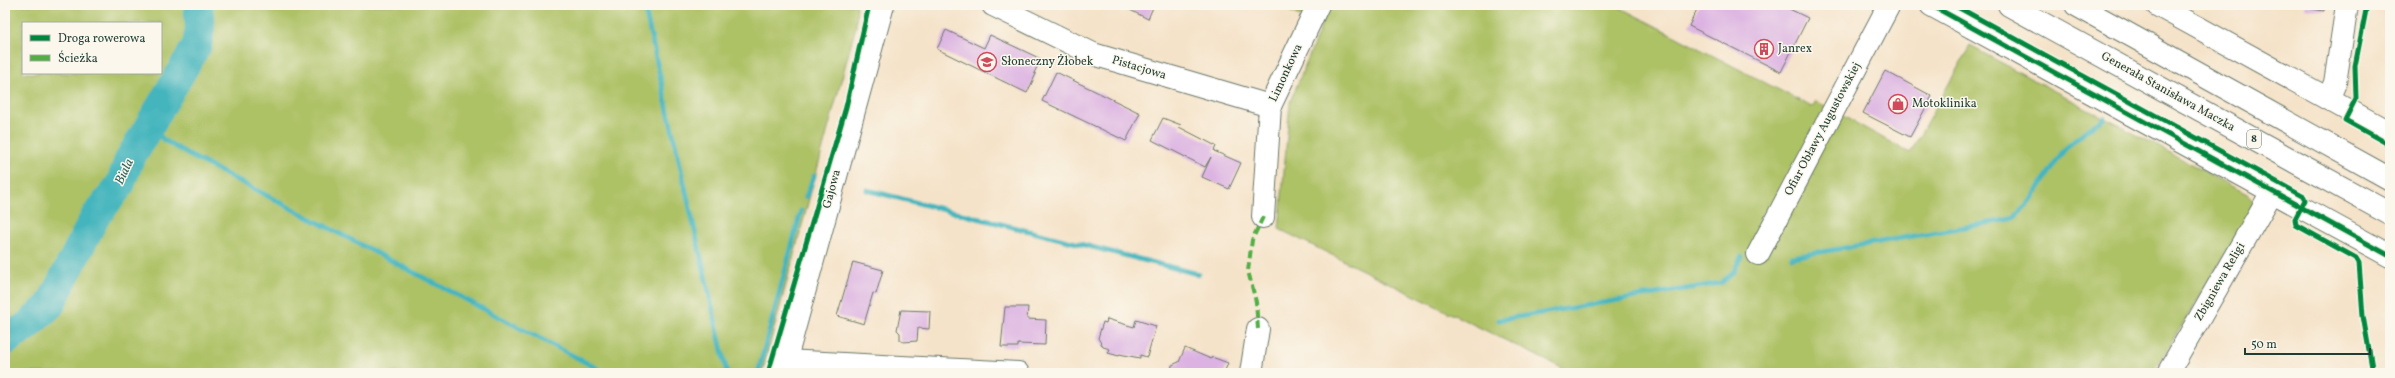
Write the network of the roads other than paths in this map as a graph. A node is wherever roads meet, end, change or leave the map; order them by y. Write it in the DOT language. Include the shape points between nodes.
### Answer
graph roads {
  1 [pos="882,5"];
  2 [pos="993,5"];
  3 [pos="1318,5"];
  4 [pos="1889,5"];
  5 [pos="1931,5"];
  6 [pos="2009,5"];
  7 [pos="2076,5"];
  8 [pos="2157,5"];
  9 [pos="2347,5"];
  10 [pos="2328,99"];
  11 [pos="1270,106"];
  12 [pos="2390,133"];
  13 [pos="2390,179"];
  14 [pos="2272,192"];
  15 [pos="2390,214"];
  16 [pos="1263,217"];
  17 [pos="1758,254"];
  18 [pos="2390,256"];
  19 [pos="1258,329"];
  20 [pos="784,367"];
  21 [pos="1018,373"];
  22 [pos="1251,373"];
  23 [pos="2168,373"];
  1 -- 20 [label="main road, Gajowa"];
  2 -- 11 [label="main road, Pistacjowa" via="1093,54"];
  3 -- 11 [label="main road, Limonkowa"];
  4 -- 17 [label="main road, Ofiar Obławy Augustowskiej"];
  5 -- 14 [label="main road"];
  6 -- 15 [label="main road, Generała Stanisława Maczka / 8"];
  7 -- 13 [label="main road"];
  8 -- 10 [label="main road"];
  9 -- 10 [label="main road" via="2335,83"];
  10 -- 12 [label="main road"];
  11 -- 16 [label="main road, Limonkowa"];
  14 -- 18 [label="main road"];
  14 -- 23 [label="main road, Zbigniewa Religi"];
  19 -- 22 [label="main road"];
  20 -- 21 [label="main road"];
}
